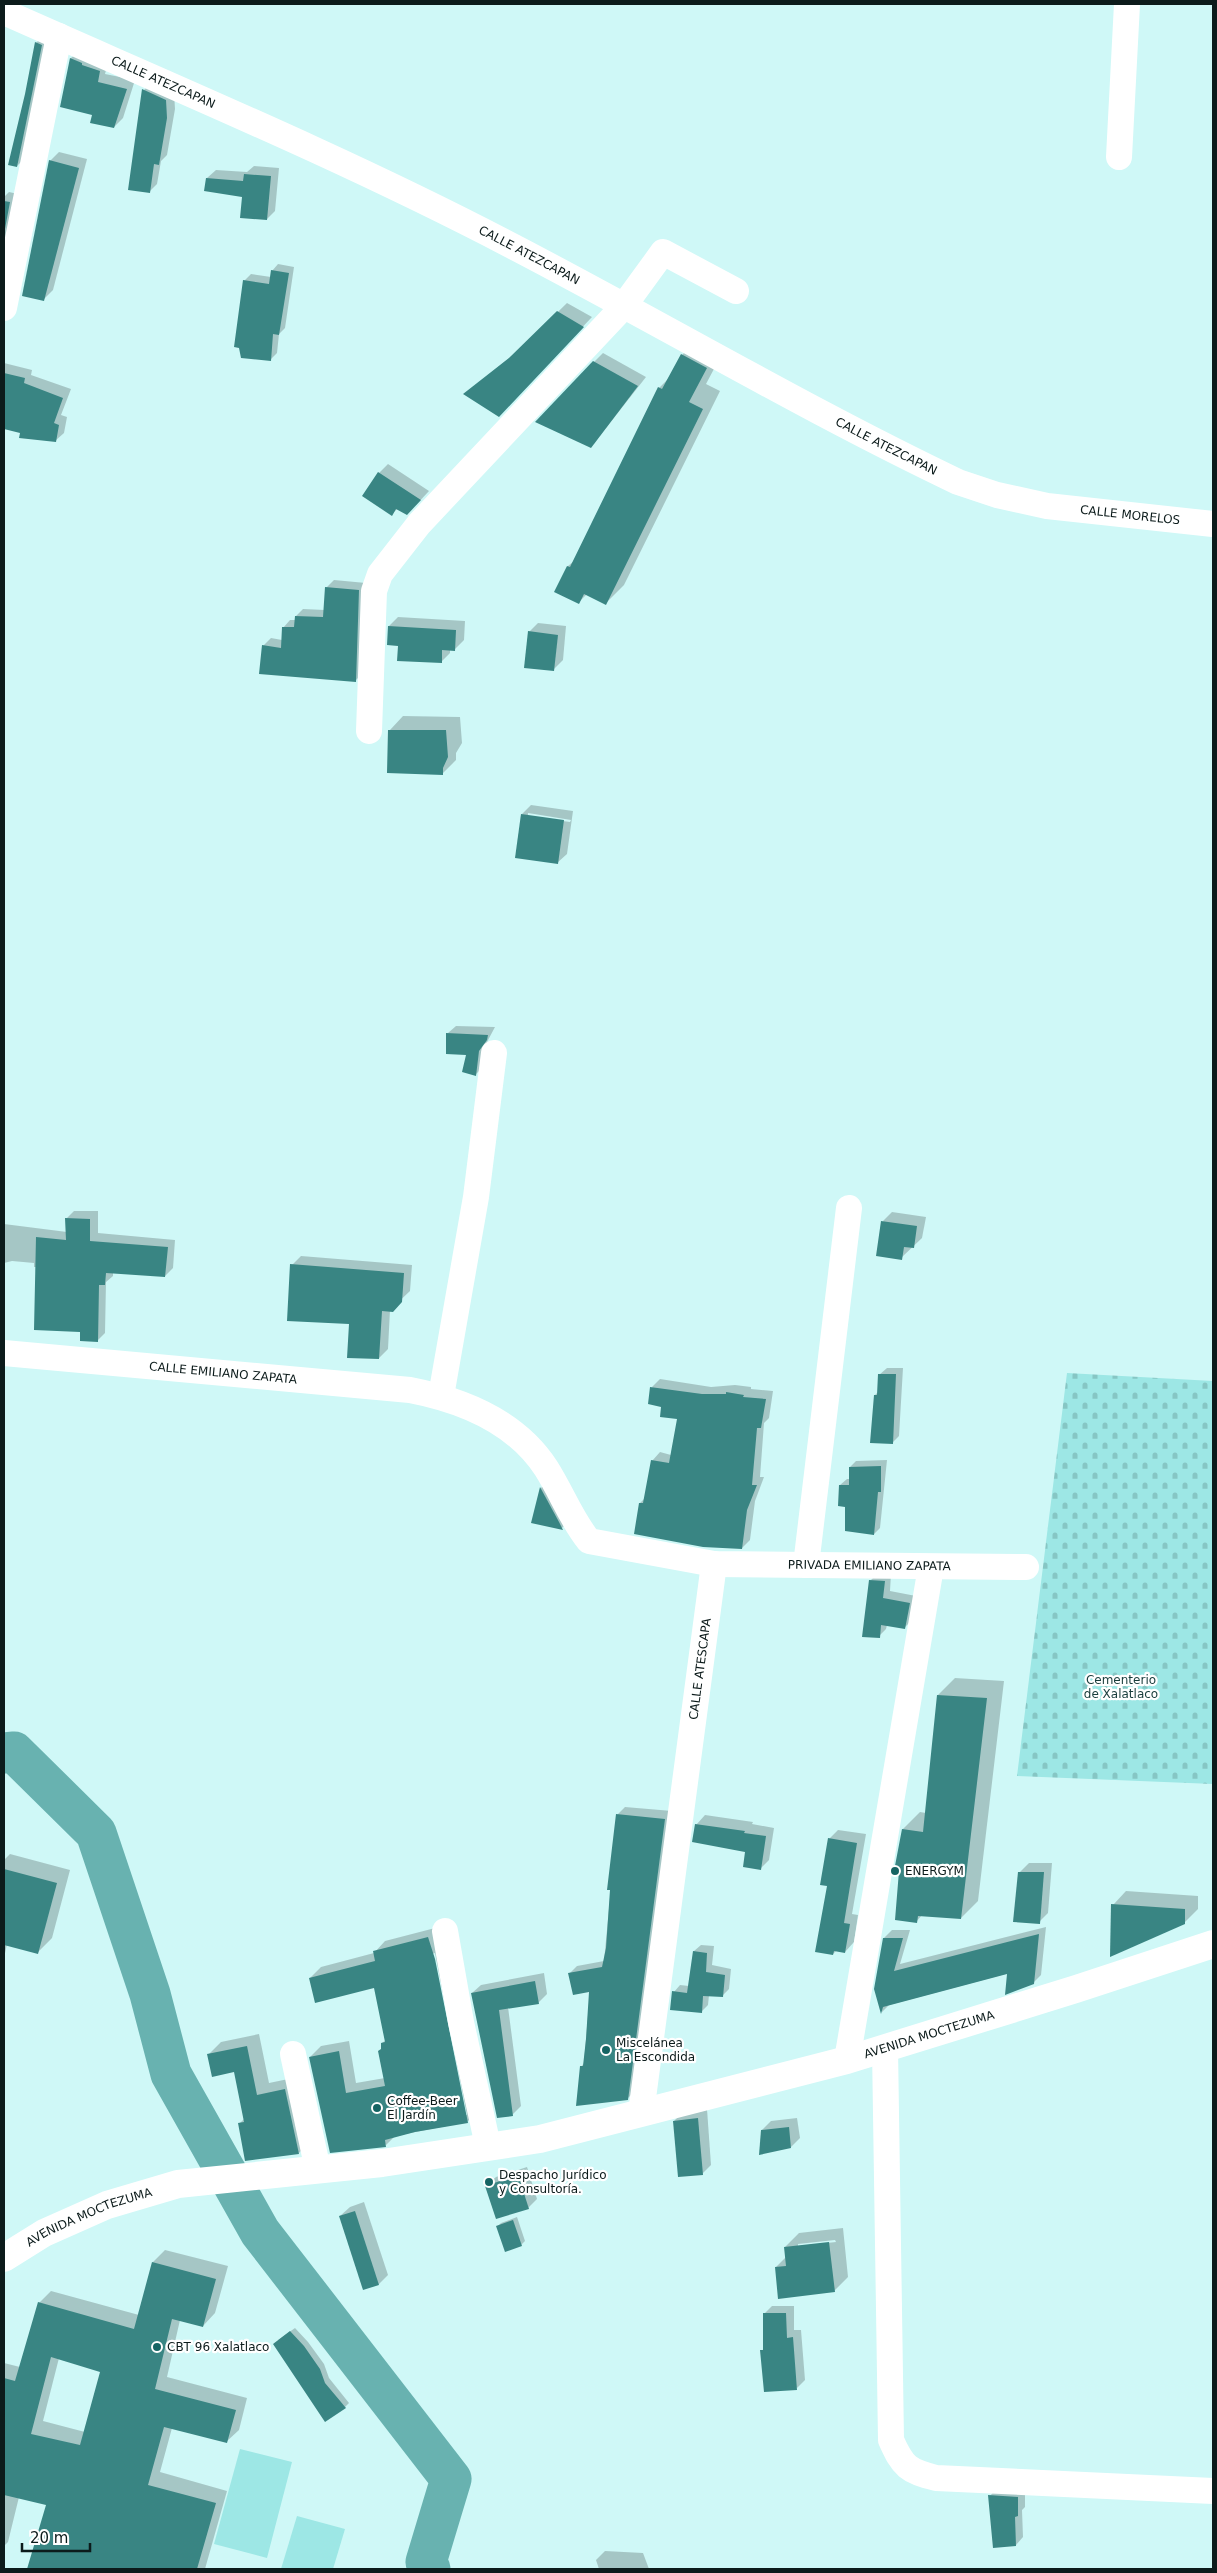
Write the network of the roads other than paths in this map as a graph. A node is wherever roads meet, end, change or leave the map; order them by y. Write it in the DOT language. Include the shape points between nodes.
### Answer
graph roads {
  1 [pos="1127,4"];
  2 [pos="4,12"];
  3 [pos="59,36"];
  4 [pos="1119,157"];
  5 [pos="736,291"];
  6 [pos="622,307"];
  7 [pos="4,308"];
  8 [pos="1047,506"];
  9 [pos="1213,524"];
  10 [pos="369,731"];
  11 [pos="494,1054"];
  12 [pos="849,1208"];
  13 [pos="4,1353"];
  14 [pos="442,1396"];
  15 [pos="714,1564"];
  16 [pos="806,1565"];
  17 [pos="931,1566"];
  18 [pos="1026,1567"];
  19 [pos="445,1931"];
  20 [pos="1213,1944"];
  21 [pos="885,2048"];
  22 [pos="293,2054"];
  23 [pos="847,2060"];
  24 [pos="642,2113"];
  25 [pos="488,2146"];
  26 [pos="318,2170"];
  27 [pos="4,2258"];
  28 [pos="1213,2491"];
  1 -- 4 [label="street"];
  2 -- 3 [label="street, CALLE ATEZCAPAN"];
  3 -- 6 [label="street, CALLE ATEZCAPAN" via="288,136 514,247"];
  3 -- 7 [label="street"];
  5 -- 6 [label="street" via="663,252"];
  6 -- 8 [label="street, CALLE ATEZCAPAN" via="958,482"];
  6 -- 10 [label="street" via="419,524 380,574 372,610"];
  8 -- 9 [label="street, CALLE MORELOS"];
  11 -- 14 [label="street" via="476,1197"];
  12 -- 16 [label="street"];
  13 -- 14 [label="street, CALLE EMILIANO ZAPATA" via="410,1390"];
  14 -- 15 [label="street" via="489,1416 522,1438 546,1468 575,1524 589,1541"];
  15 -- 16 [label="street, PRIVADA EMILIANO ZAPATA"];
  15 -- 24 [label="street, CALLE ATESCAPA"];
  16 -- 17 [label="street, PRIVADA EMILIANO ZAPATA"];
  17 -- 18 [label="street, PRIVADA EMILIANO ZAPATA"];
  17 -- 23 [label="street"];
  19 -- 25 [label="street"];
  20 -- 21 [label="main road, AVENIDA MOCTEZUMA"];
  21 -- 23 [label="main road, AVENIDA MOCTEZUMA"];
  21 -- 28 [label="street" via="892,2440 901,2462 915,2473 936,2478"];
  22 -- 26 [label="street"];
  23 -- 24 [label="main road, AVENIDA MOCTEZUMA"];
  24 -- 25 [label="main road, AVENIDA MOCTEZUMA" via="540,2139"];
  25 -- 26 [label="main road, AVENIDA MOCTEZUMA"];
  26 -- 27 [label="main road, AVENIDA MOCTEZUMA" via="178,2184 107,2205 44,2233"];
}
